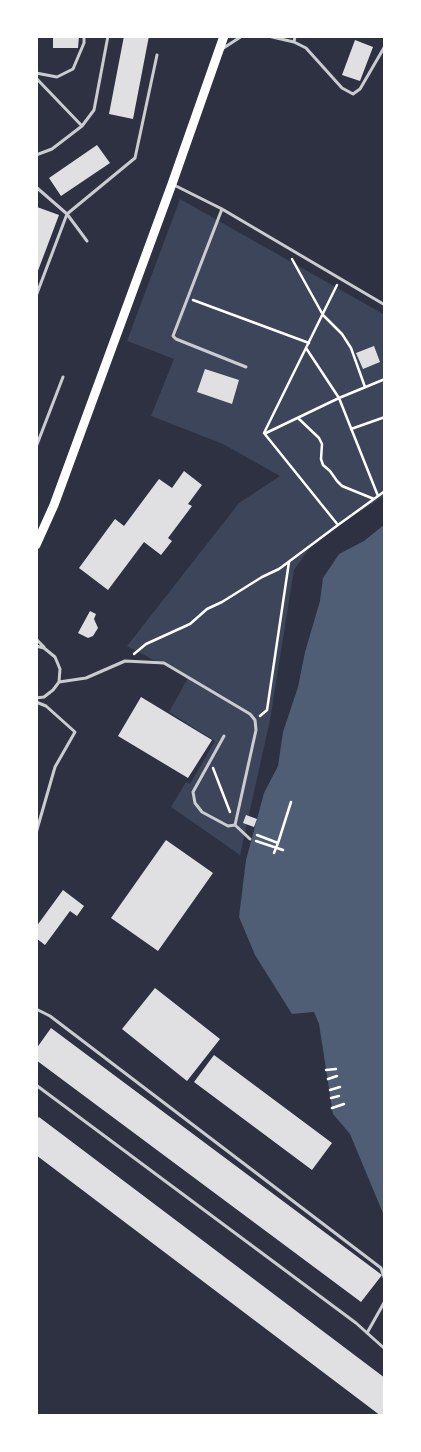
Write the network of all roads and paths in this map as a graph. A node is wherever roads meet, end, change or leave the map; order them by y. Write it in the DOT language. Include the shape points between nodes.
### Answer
graph roads {
  1 [pos="84,36"];
  2 [pos="108,36"];
  3 [pos="224,36"];
  4 [pos="242,36"];
  5 [pos="268,36"];
  6 [pos="296,36"];
  7 [pos="294,42"];
  8 [pos="385,46"];
  9 [pos="219,50"];
  10 [pos="157,55"];
  11 [pos="36,72"];
  12 [pos="36,78"];
  13 [pos="82,126"];
  14 [pos="36,155"];
  15 [pos="172,184"];
  16 [pos="36,187"];
  17 [pos="222,209"];
  18 [pos="67,214"];
  19 [pos="87,241"];
  20 [pos="285,246"];
  21 [pos="340,279"];
  22 [pos="36,296"];
  23 [pos="187,298"];
  24 [pos="385,305"];
  25 [pos="322,315"];
  26 [pos="309,343"];
  27 [pos="306,348"];
  28 [pos="246,367"];
  29 [pos="63,377"];
  30 [pos="385,379"];
  31 [pos="365,387"];
  32 [pos="339,398"];
  33 [pos="385,417"];
  34 [pos="298,418"];
  35 [pos="351,429"];
  36 [pos="264,434"];
  37 [pos="36,447"];
  38 [pos="385,491"];
  39 [pos="378,496"];
  40 [pos="374,499"];
  41 [pos="338,525"];
  42 [pos="36,545"];
  43 [pos="289,561"];
  44 [pos="36,639"];
  45 [pos="36,646"];
  46 [pos="44,648"];
  47 [pos="125,661"];
  48 [pos="59,682"];
  49 [pos="36,698"];
  50 [pos="36,702"];
  51 [pos="254,720"];
  52 [pos="224,736"];
  53 [pos="210,760"];
  54 [pos="291,802"];
  55 [pos="36,815"];
  56 [pos="41,815"];
  57 [pos="235,825"];
  58 [pos="36,832"];
  59 [pos="253,834"];
  60 [pos="250,839"];
  61 [pos="278,843"];
  62 [pos="284,850"];
  63 [pos="274,853"];
  64 [pos="36,1009"];
  65 [pos="336,1069"];
  66 [pos="326,1070"];
  67 [pos="337,1076"];
  68 [pos="328,1079"];
  69 [pos="36,1085"];
  70 [pos="340,1087"];
  71 [pos="330,1090"];
  72 [pos="338,1096"];
  73 [pos="331,1098"];
  74 [pos="344,1104"];
  75 [pos="332,1108"];
  76 [pos="385,1280"];
  77 [pos="385,1301"];
  78 [pos="367,1333"];
  79 [pos="385,1349"];
  1 -- 11 [label="lane" via="73,69 57,77"];
  2 -- 13 [label="lane" via="94,110"];
  3 -- 9 [label="main road"];
  4 -- 9 [label="lane"];
  5 -- 7 [label="lane"];
  6 -- 7 [label="lane"];
  7 -- 8 [label="lane" via="306,48 342,88 352,94 360,89"];
  9 -- 15 [label="main road"];
  10 -- 18 [label="lane" via="135,158"];
  12 -- 13 [label="lane"];
  13 -- 14 [label="lane" via="52,149"];
  15 -- 17 [label="lane"];
  15 -- 42 [label="main road" via="54,505"];
  16 -- 18 [label="lane"];
  17 -- 20 [label="lane"];
  17 -- 23 [label="lane"];
  18 -- 19 [label="lane"];
  18 -- 22 [label="lane"];
  20 -- 21 [label="lane"];
  20 -- 25 [label="path"];
  21 -- 24 [label="lane"];
  21 -- 25 [label="path"];
  23 -- 26 [label="path"];
  23 -- 28 [label="lane" via="173,336"];
  25 -- 26 [label="path"];
  25 -- 31 [label="path" via="342,334"];
  26 -- 27 [label="path"];
  27 -- 32 [label="path"];
  27 -- 36 [label="path"];
  29 -- 37 [label="lane"];
  30 -- 31 [label="path"];
  31 -- 32 [label="path"];
  32 -- 34 [label="path"];
  32 -- 35 [label="path"];
  33 -- 35 [label="path"];
  34 -- 36 [label="path"];
  34 -- 40 [label="path" via="319,438 323,465 337,481"];
  35 -- 39 [label="path"];
  36 -- 41 [label="path"];
  38 -- 39 [label="path"];
  39 -- 40 [label="path"];
  40 -- 41 [label="path"];
  41 -- 43 [label="path"];
  43 -- 47 [label="path" via="207,609 190,624 146,644"];
  43 -- 51 [label="path" via="267,710"];
  44 -- 46 [label="lane"];
  45 -- 46 [label="lane"];
  46 -- 48 [label="lane" via="55,657 60,669"];
  47 -- 48 [label="lane" via="86,678"];
  47 -- 51 [label="lane" via="164,663 245,710"];
  48 -- 49 [label="lane" via="44,698"];
  50 -- 56 [label="lane" via="46,706 75,732 55,767"];
  51 -- 57 [label="lane" via="256,730"];
  52 -- 53 [label="lane"];
  53 -- 57 [label="path"];
  53 -- 57 [label="lane" via="193,792 195,803 218,822"];
  54 -- 61 [label="path"];
  55 -- 56 [label="lane"];
  56 -- 58 [label="lane"];
  57 -- 60 [label="lane"];
  59 -- 61 [label="path"];
  60 -- 62 [label="path"];
  61 -- 63 [label="path"];
  64 -- 76 [label="lane" via="50,1016 381,1268"];
  65 -- 66 [label="path"];
  67 -- 68 [label="path"];
  69 -- 78 [label="lane"];
  70 -- 71 [label="path"];
  72 -- 73 [label="path"];
  74 -- 75 [label="path"];
  77 -- 78 [label="lane"];
  78 -- 79 [label="lane"];
}
